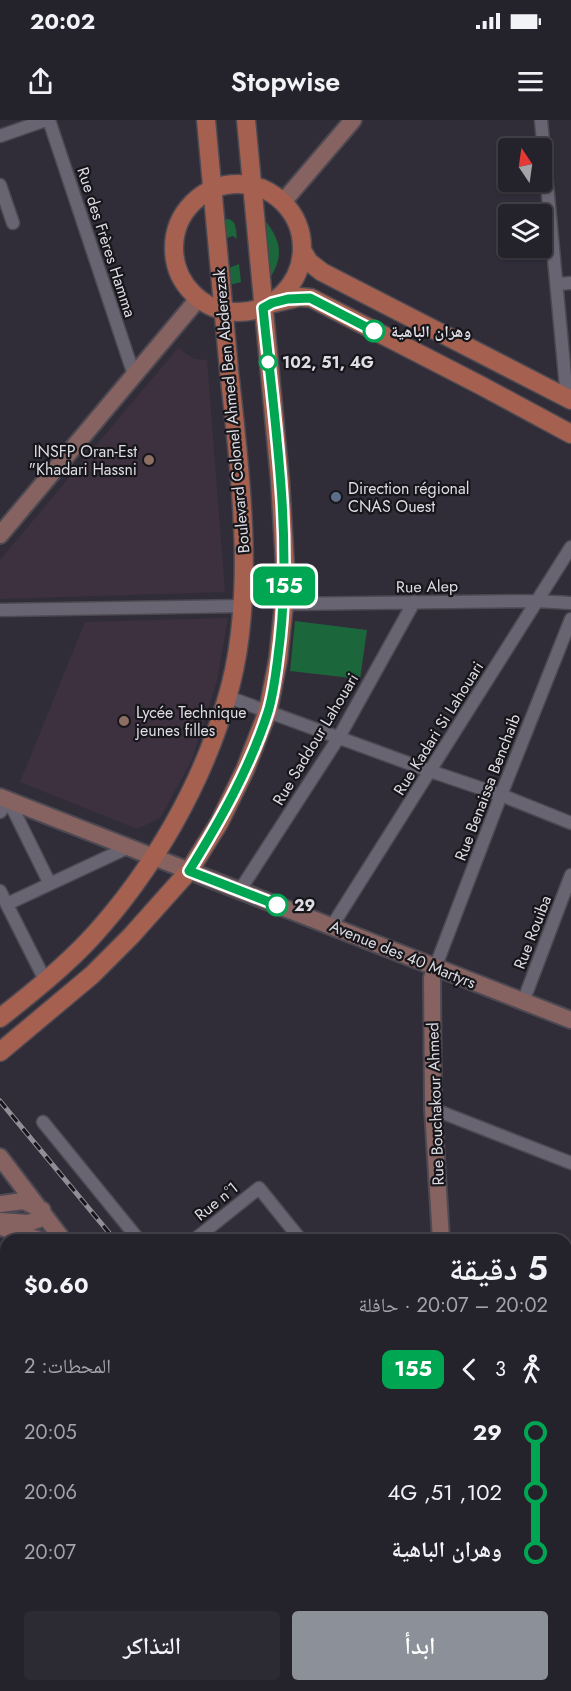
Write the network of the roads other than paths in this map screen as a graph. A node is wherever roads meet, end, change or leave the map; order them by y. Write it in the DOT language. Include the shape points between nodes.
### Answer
graph roads {
  1 [pos="48,120"];
  2 [pos="206,120"];
  3 [pos="246,120"];
  4 [pos="354,120"];
  5 [pos="541,120"];
  6 [pos="0,136"];
  7 [pos="0,185"];
  8 [pos="251,185"];
  9 [pos="212,189"];
  10 [pos="283,202"];
  11 [pos="13,223"];
  12 [pos="303,252"];
  13 [pos="571,283"];
  14 [pos="557,284"];
  15 [pos="198,299"];
  16 [pos="267,306"];
  17 [pos="223,311"];
  18 [pos="134,375"];
  19 [pos="569,399"];
  20 [pos="571,434"];
  21 [pos="0,535"];
  22 [pos="571,547"];
  23 [pos="537,601"];
  24 [pos="414,602"];
  25 [pos="571,603"];
  26 [pos="284,604"];
  27 [pos="242,606"];
  28 [pos="0,610"];
  29 [pos="570,628"];
  30 [pos="228,697"];
  31 [pos="268,711"];
  32 [pos="339,737"];
  33 [pos="430,771"];
  34 [pos="501,795"];
  35 [pos="3,804"];
  36 [pos="571,823"];
  37 [pos="129,848"];
  38 [pos="153,857"];
  39 [pos="189,871"];
  40 [pos="571,875"];
  41 [pos="50,884"];
  42 [pos="0,891"];
  43 [pos="240,891"];
  44 [pos="7,904"];
  45 [pos="332,926"];
  46 [pos="435,968"];
  47 [pos="46,982"];
  48 [pos="523,1002"];
  49 [pos="0,1018"];
  50 [pos="571,1020"];
  51 [pos="6,1046"];
  52 [pos="433,1109"];
  53 [pos="43,1122"];
  54 [pos="0,1157"];
  55 [pos="571,1163"];
  56 [pos="0,1204"];
  57 [pos="42,1210"];
  58 [pos="0,1221"];
  59 [pos="0,1227"];
  60 [pos="22,1234"];
  61 [pos="59,1234"];
  62 [pos="134,1234"];
  63 [pos="202,1234"];
  64 [pos="296,1234"];
  65 [pos="441,1234"];
  1 -- 6 [label="street"];
  1 -- 18 [label="street, Rue des Frères Hamma"];
  2 -- 9 [label="main road, Boulevard Colonel Ahmed Ben Abderezak"];
  3 -- 8 [label="main road"];
  4 -- 10 [label="main road"];
  5 -- 14 [label="street"];
  7 -- 11 [label="street"];
  8 -- 9 [label="main road"];
  8 -- 10 [label="main road"];
  8 -- 16 [label="main road"];
  9 -- 15 [label="main road" via="184,213 174,243 179,274"];
  9 -- 17 [label="main road, Boulevard Colonel Ahmed Ben Abderezak"];
  10 -- 12 [label="main road" via="298,225"];
  12 -- 16 [label="main road" via="294,281"];
  12 -- 19 [label="main road" via="322,272"];
  13 -- 14 [label="street"];
  14 -- 19 [label="street"];
  15 -- 17 [label="main road"];
  15 -- 18 [label="main road"];
  16 -- 17 [label="main road" via="246,312"];
  16 -- 20 [label="main road" via="310,298"];
  16 -- 26 [label="main road" via="282,509"];
  17 -- 27 [label="main road, Boulevard Colonel Ahmed Ben Abderezak" via="243,535"];
  18 -- 21 [label="main road"];
  22 -- 23 [label="street, Rue Kadari Si Lahouari"];
  23 -- 24 [label="street, Rue Alep"];
  23 -- 25 [label="street, Rue Alep"];
  23 -- 33 [label="street, Rue Kadari Si Lahouari"];
  24 -- 26 [label="street, Rue Alep"];
  24 -- 32 [label="street, Rue Saddour Lahouari"];
  26 -- 31 [label="main road"];
  27 -- 28 [label="street"];
  27 -- 30 [label="main road, Boulevard Colonel Ahmed Ben Abderezak"];
  29 -- 34 [label="street, Rue Benaissa Benchaib"];
  30 -- 31 [label="street"];
  30 -- 38 [label="main road, Boulevard Colonel Ahmed Ben Abderezak" via="210,750"];
  31 -- 32 [label="street"];
  31 -- 39 [label="main road" via="219,823"];
  32 -- 33 [label="street"];
  32 -- 43 [label="street, Rue Saddour Lahouari"];
  33 -- 34 [label="street"];
  33 -- 45 [label="street, Rue Kadari Si Lahouari"];
  34 -- 36 [label="street"];
  34 -- 46 [label="street, Rue Benaissa Benchaib"];
  35 -- 37 [label="main road, Avenue des 40 Martyrs"];
  35 -- 41 [label="street"];
  37 -- 38 [label="main road, Avenue des 40 Martyrs"];
  37 -- 41 [label="street"];
  38 -- 39 [label="main road, Avenue des 40 Martyrs"];
  38 -- 47 [label="main road, Boulevard Colonel Ahmed Ben Abderezak" via="93,936"];
  39 -- 43 [label="main road, Avenue des 40 Martyrs"];
  39 -- 51 [label="main road" via="112,956"];
  40 -- 48 [label="street, Rue Rouiba"];
  41 -- 44 [label="street"];
  42 -- 44 [label="street"];
  43 -- 45 [label="main road, Avenue des 40 Martyrs"];
  44 -- 47 [label="street"];
  45 -- 46 [label="main road, Avenue des 40 Martyrs"];
  46 -- 48 [label="main road, Avenue des 40 Martyrs"];
  46 -- 52 [label="main road, Rue Bouchakour Ahmed"];
  47 -- 49 [label="main road, Boulevard Colonel Ahmed Ben Abderezak"];
  48 -- 50 [label="main road, Avenue des 40 Martyrs"];
  52 -- 55 [label="street"];
  52 -- 65 [label="main road, Rue Bouchakour Ahmed"];
  53 -- 62 [label="street"];
  54 -- 57 [label="main road"];
  56 -- 57 [label="main road" via="24,1201"];
  57 -- 58 [label="main road" via="40,1219 33,1222"];
  57 -- 61 [label="main road"];
  59 -- 60 [label="main road"];
  63 -- 64 [label="street, Rue n°1" via="259,1188"];
}
